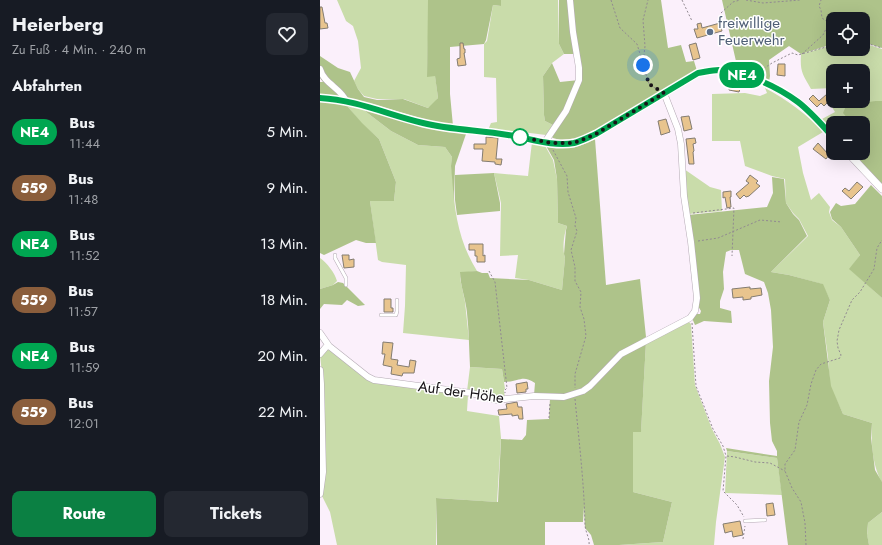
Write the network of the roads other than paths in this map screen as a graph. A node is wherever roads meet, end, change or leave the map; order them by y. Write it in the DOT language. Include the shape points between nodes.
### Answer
graph roads {
  1 [pos="570,0"];
  2 [pos="320,69"];
  3 [pos="664,93"];
  4 [pos="320,98"];
  5 [pos="346,101"];
  6 [pos="826,129"];
  7 [pos="548,142"];
  8 [pos="855,160"];
  9 [pos="882,189"];
  10 [pos="335,255"];
  11 [pos="346,284"];
  12 [pos="397,300"];
  13 [pos="381,315"];
  14 [pos="320,333"];
  15 [pos="329,346"];
  16 [pos="320,354"];
  17 [pos="320,370"];
  18 [pos="320,494"];
  19 [pos="765,520"];
  20 [pos="746,522"];
  1 -- 7 [label="street" via="580,74 572,99"];
  2 -- 5 [label="street"];
  3 -- 6 [label="street" via="698,73 720,70 741,74 767,84 798,102"];
  3 -- 7 [label="street" via="582,140 564,144"];
  3 -- 15 [label="street, Auf der Höhe" via="680,136 697,298 695,311 690,318 621,354 590,386 564,397 534,396 497,400 471,393 374,380"];
  4 -- 5 [label="street"];
  5 -- 7 [label="street" via="448,129 488,132"];
  8 -- 9 [label="street"];
  10 -- 11 [label="lane" via="346,278"];
  12 -- 13 [label="lane" via="396,315"];
  14 -- 15 [label="street, Auf der Höhe"];
  15 -- 16 [label="street"];
  17 -- 18 [label="street" via="323,464"];
  19 -- 20 [label="lane"];
}
